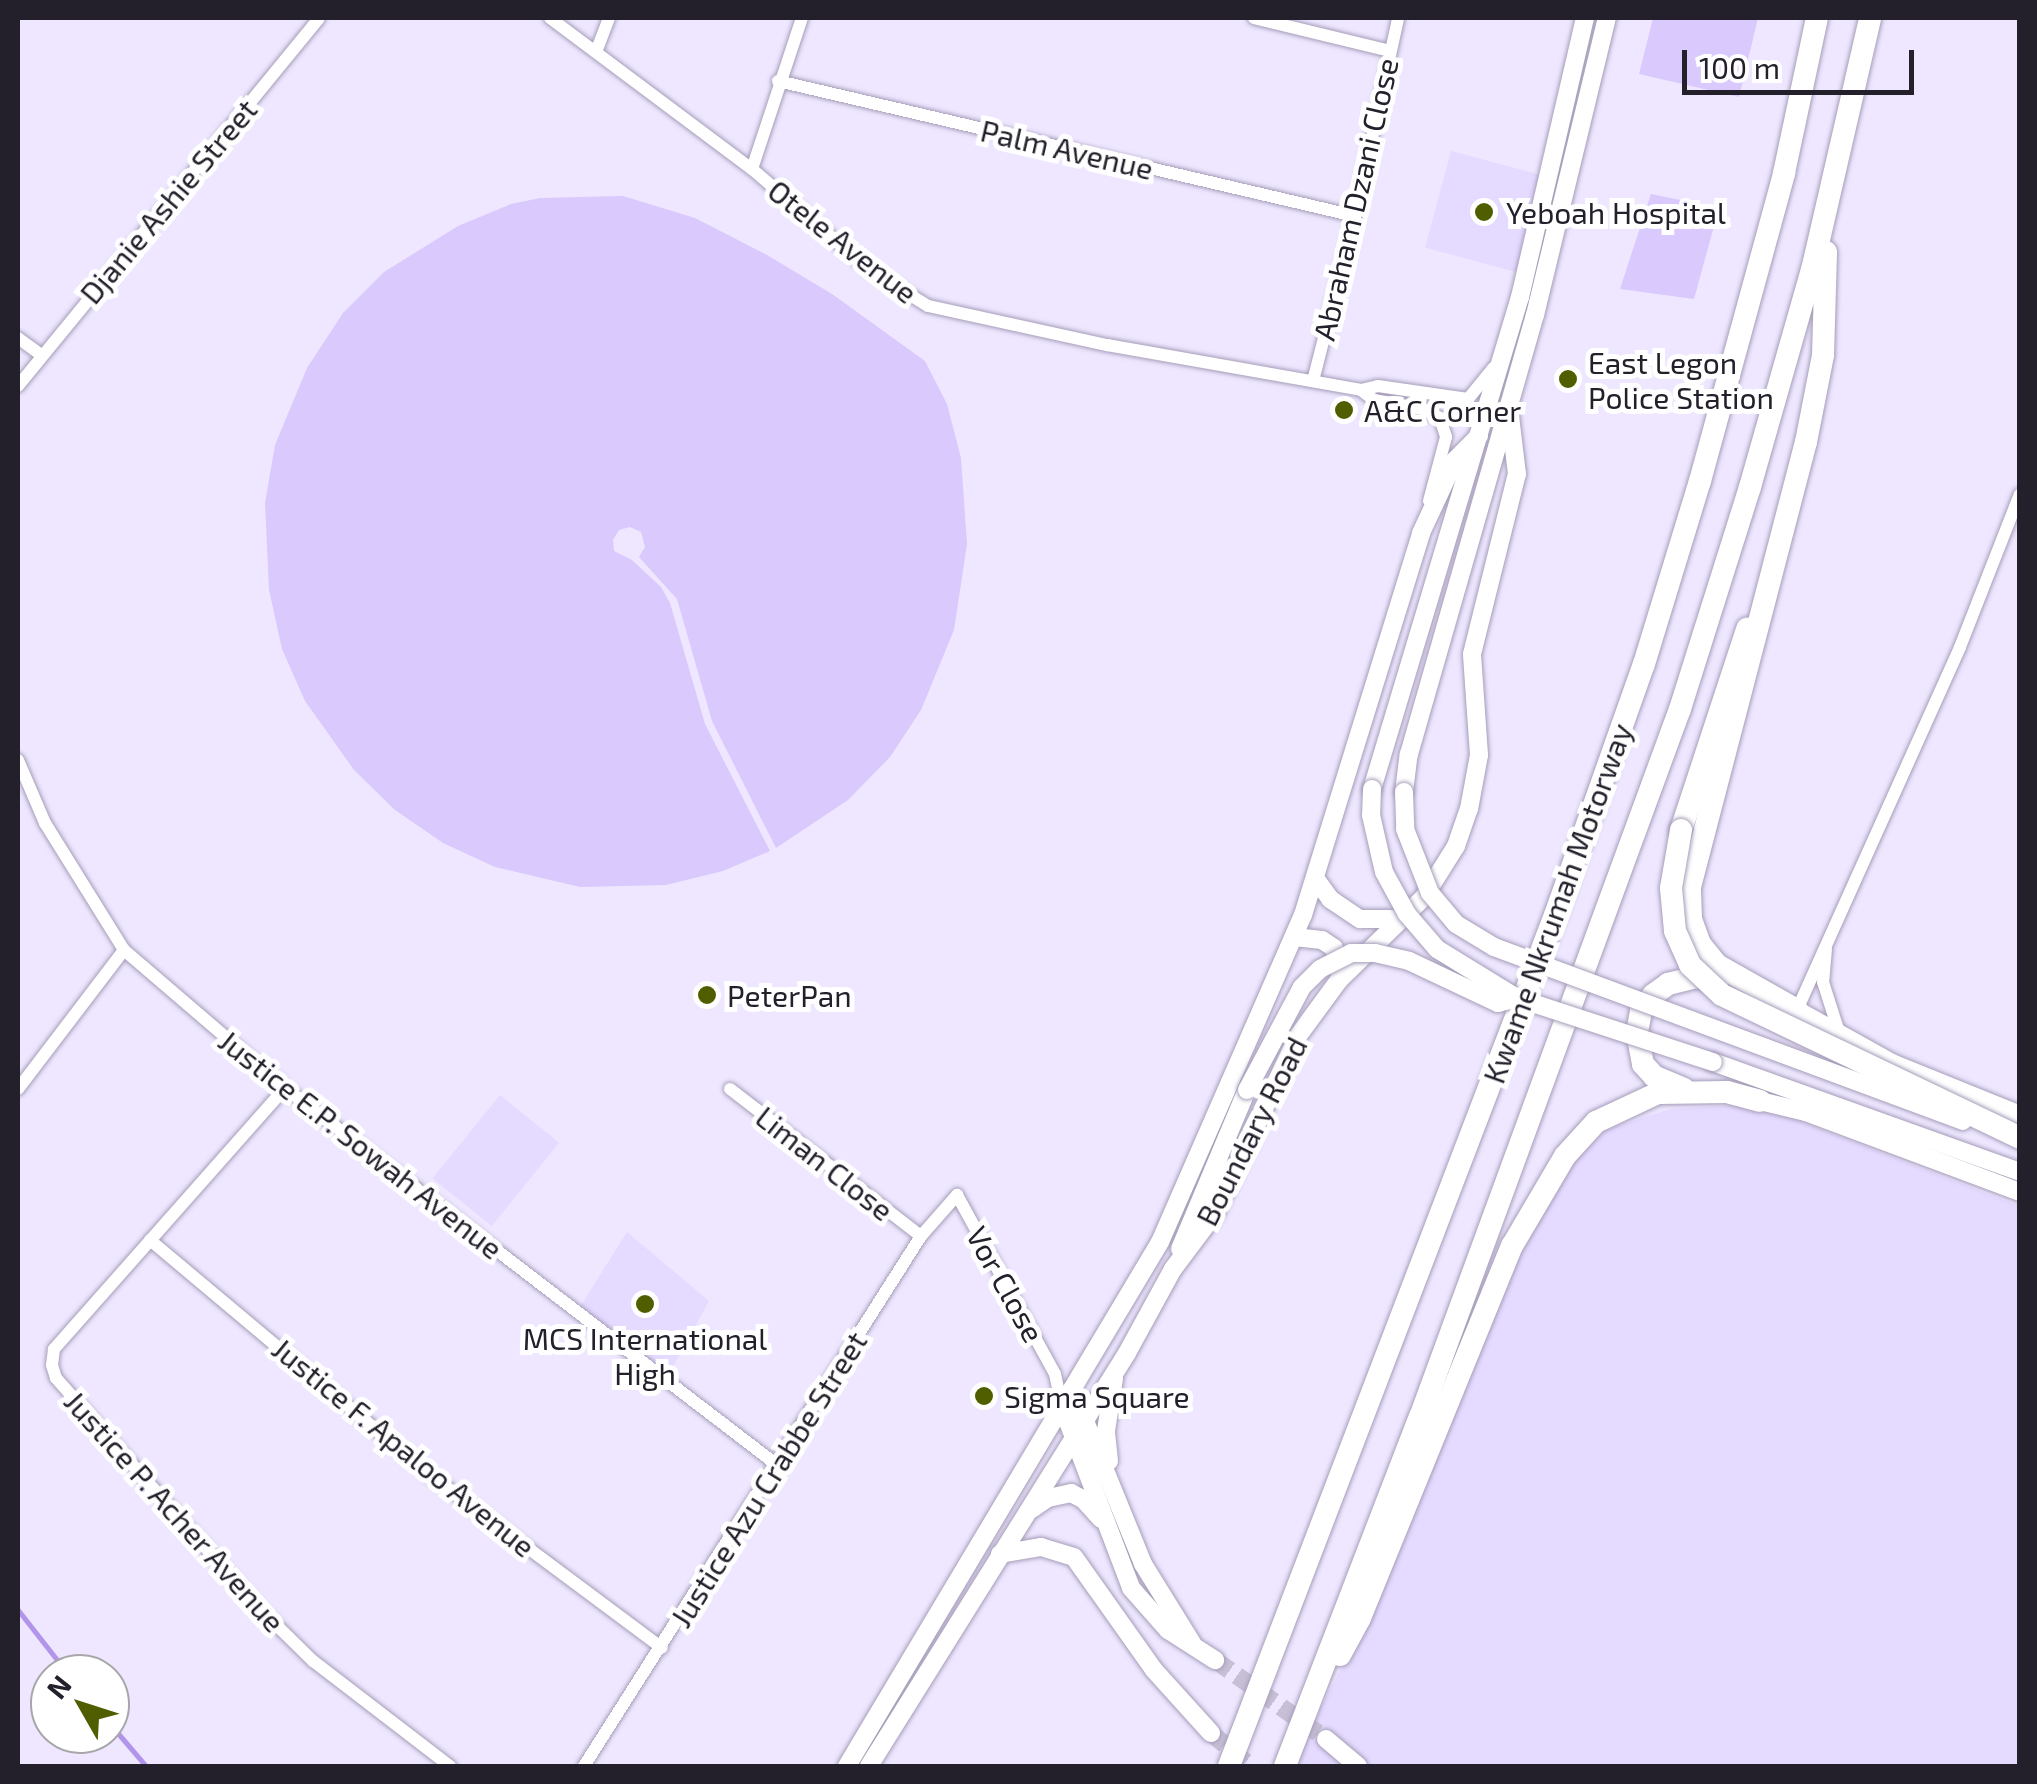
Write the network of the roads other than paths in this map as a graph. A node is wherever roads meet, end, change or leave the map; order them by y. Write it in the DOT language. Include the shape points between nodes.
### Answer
graph roads {
  1 [pos="319,18"];
  2 [pos="550,18"];
  3 [pos="608,18"];
  4 [pos="802,18"];
  5 [pos="1254,18"];
  6 [pos="1398,18"];
  7 [pos="1586,18"];
  8 [pos="1606,18"];
  9 [pos="1816,18"];
  10 [pos="1870,18"];
  11 [pos="1390,51"];
  12 [pos="596,52"];
  13 [pos="778,81"];
  14 [pos="752,169"];
  15 [pos="1827,204"];
  16 [pos="1356,216"];
  17 [pos="18,338"];
  18 [pos="1506,349"];
  19 [pos="41,355"];
  20 [pos="1313,381"];
  21 [pos="18,386"];
  22 [pos="1361,390"];
  23 [pos="1509,408"];
  24 [pos="1478,436"];
  25 [pos="2020,494"];
  26 [pos="1786,524"];
  27 [pos="1421,533"];
  28 [pos="18,762"];
  29 [pos="1315,878"];
  30 [pos="1401,918"];
  31 [pos="1294,937"];
  32 [pos="1827,937"];
  33 [pos="124,950"];
  34 [pos="1339,980"];
  35 [pos="1760,992"];
  36 [pos="1517,998"];
  37 [pos="1797,1010"];
  38 [pos="1839,1032"];
  39 [pos="285,1088"];
  40 [pos="18,1089"];
  41 [pos="730,1089"];
  42 [pos="1684,1089"];
  43 [pos="1760,1101"];
  44 [pos="2020,1115"];
  45 [pos="2020,1140"];
  46 [pos="2020,1172"];
  47 [pos="2020,1192"];
  48 [pos="957,1195"];
  49 [pos="921,1236"];
  50 [pos="150,1240"];
  51 [pos="1173,1269"];
  52 [pos="1115,1372"];
  53 [pos="1055,1374"];
  54 [pos="1072,1390"];
  55 [pos="1062,1406"];
  56 [pos="1080,1428"];
  57 [pos="776,1465"];
  58 [pos="1111,1476"];
  59 [pos="1024,1515"];
  60 [pos="1109,1533"];
  61 [pos="1000,1554"];
  62 [pos="1192,1643"];
  63 [pos="662,1648"];
  64 [pos="1215,1660"];
  65 [pos="1311,1700"];
  66 [pos="1211,1734"];
  67 [pos="1326,1739"];
  68 [pos="450,1766"];
  69 [pos="584,1766"];
  70 [pos="848,1766"];
  71 [pos="869,1766"];
  72 [pos="1230,1766"];
  73 [pos="1285,1766"];
  74 [pos="1358,1766"];
  1 -- 19 [label="street, Djanie Ashie Street"];
  2 -- 12 [label="street, Otele Avenue"];
  3 -- 12 [label="street"];
  4 -- 13 [label="street"];
  5 -- 11 [label="street"];
  6 -- 11 [label="street, Abraham Dzani Close"];
  7 -- 18 [label="main road, Boundary Road"];
  8 -- 23 [label="main road, Boundary Road"];
  9 -- 72 [label="highway, Kwame Nkrumah Motorway" via="1784,174 1644,664"];
  10 -- 15 [label="highway, Kwame Nkrumah Motorway"];
  11 -- 16 [label="street, Abraham Dzani Close"];
  12 -- 14 [label="street, Otele Avenue"];
  13 -- 14 [label="street"];
  13 -- 16 [label="street, Palm Avenue"];
  14 -- 20 [label="street, Otele Avenue" via="870,270 928,306"];
  15 -- 26 [label="highway" via="1823,356"];
  15 -- 65 [label="highway, Kwame Nkrumah Motorway" via="1750,488 1680,709"];
  16 -- 20 [label="street, Abraham Dzani Close"];
  17 -- 19 [label="street"];
  18 -- 22 [label="street, Otele Avenue" via="1468,399 1378,386"];
  18 -- 24 [label="main road, Boundary Road"];
  19 -- 21 [label="street, Djanie Ashie Street"];
  20 -- 22 [label="street, Otele Avenue"];
  22 -- 27 [label="street, Otele Avenue" via="1374,400 1422,409 1446,429"];
  23 -- 30 [label="main road, Boundary Road" via="1517,474 1472,654 1479,755 1469,808 1444,868"];
  23 -- 45 [label="main road, Boundary Road, bridge" via="1409,754 1404,828 1430,893 1456,924 1494,947"];
  24 -- 27 [label="main road, Boundary Road" via="1455,460"];
  24 -- 36 [label="main road, Boundary Road, bridge" via="1372,790 1371,815 1384,872 1406,914 1437,949"];
  25 -- 32 [label="street" via="1960,647"];
  26 -- 35 [label="highway" via="1690,887 1700,944 1718,965"];
  26 -- 45 [label="highway, bridge" via="1681,830 1670,888 1675,931 1690,964 1722,995"];
  27 -- 29 [label="main road, Boundary Road"];
  28 -- 33 [label="street, Justice E.P. Sowah Avenue" via="45,823"];
  29 -- 30 [label="main road" via="1360,919"];
  29 -- 31 [label="main road, Boundary Road"];
  30 -- 34 [label="main road, Boundary Road"];
  31 -- 34 [label="main road" via="1334,948"];
  31 -- 54 [label="main road, Boundary Road" via="1160,1242"];
  32 -- 37 [label="street"];
  32 -- 38 [label="street" via="1823,982"];
  33 -- 39 [label="street, Justice E.P. Sowah Avenue"];
  33 -- 40 [label="street"];
  34 -- 51 [label="main road, Boundary Road" via="1298,1036 1215,1212"];
  35 -- 37 [label="highway"];
  35 -- 42 [label="highway" via="1696,977 1653,994 1637,1032 1643,1064"];
  36 -- 46 [label="main road, bridge"];
  36 -- 51 [label="main road, bridge" via="1498,1003 1409,961 1376,953 1351,954 1320,969 1302,986 1247,1090"];
  37 -- 38 [label="main road"];
  38 -- 44 [label="main road" via="1892,1063"];
  39 -- 50 [label="street, Justice P. Acher Avenue"];
  39 -- 57 [label="street, Justice E.P. Sowah Avenue"];
  41 -- 49 [label="street, Liman Close"];
  42 -- 43 [label="highway"];
  42 -- 65 [label="highway" via="1658,1092 1596,1122 1540,1193 1512,1246 1360,1618"];
  43 -- 47 [label="main road"];
  48 -- 49 [label="street, Justice Azu Crabbe Street"];
  48 -- 53 [label="street, Vor Close"];
  49 -- 57 [label="street, Justice Azu Crabbe Street"];
  50 -- 63 [label="street, Justice F. Apaloo Avenue" via="434,1478"];
  50 -- 68 [label="street, Justice P. Acher Avenue" via="54,1349 56,1378 313,1661"];
  51 -- 52 [label="main road, Boundary Road"];
  52 -- 56 [label="main road, Boundary Road"];
  52 -- 58 [label="main road" via="1106,1431"];
  53 -- 54 [label="street, Vor Close"];
  53 -- 55 [label="street, Vor Close"];
  54 -- 55 [label="main road, Boundary Road"];
  54 -- 56 [label="main road"];
  55 -- 56 [label="main road"];
  55 -- 70 [label="main road, Boundary Road"];
  56 -- 58 [label="main road"];
  56 -- 59 [label="main road, Boundary Road"];
  56 -- 60 [label="main road"];
  57 -- 63 [label="street, Justice Azu Crabbe Street"];
  58 -- 62 [label="main road" via="1143,1564"];
  59 -- 60 [label="main road" via="1048,1498 1071,1493 1096,1512"];
  59 -- 61 [label="main road, Boundary Road"];
  60 -- 62 [label="main road" via="1131,1588 1150,1613"];
  61 -- 66 [label="main road" via="1041,1547 1074,1557 1154,1670"];
  61 -- 71 [label="main road, Boundary Road"];
  62 -- 64 [label="main road"];
  63 -- 69 [label="street, Justice Azu Crabbe Street"];
  65 -- 73 [label="highway, Kwame Nkrumah Motorway"];
  67 -- 74 [label="main road"];
}
